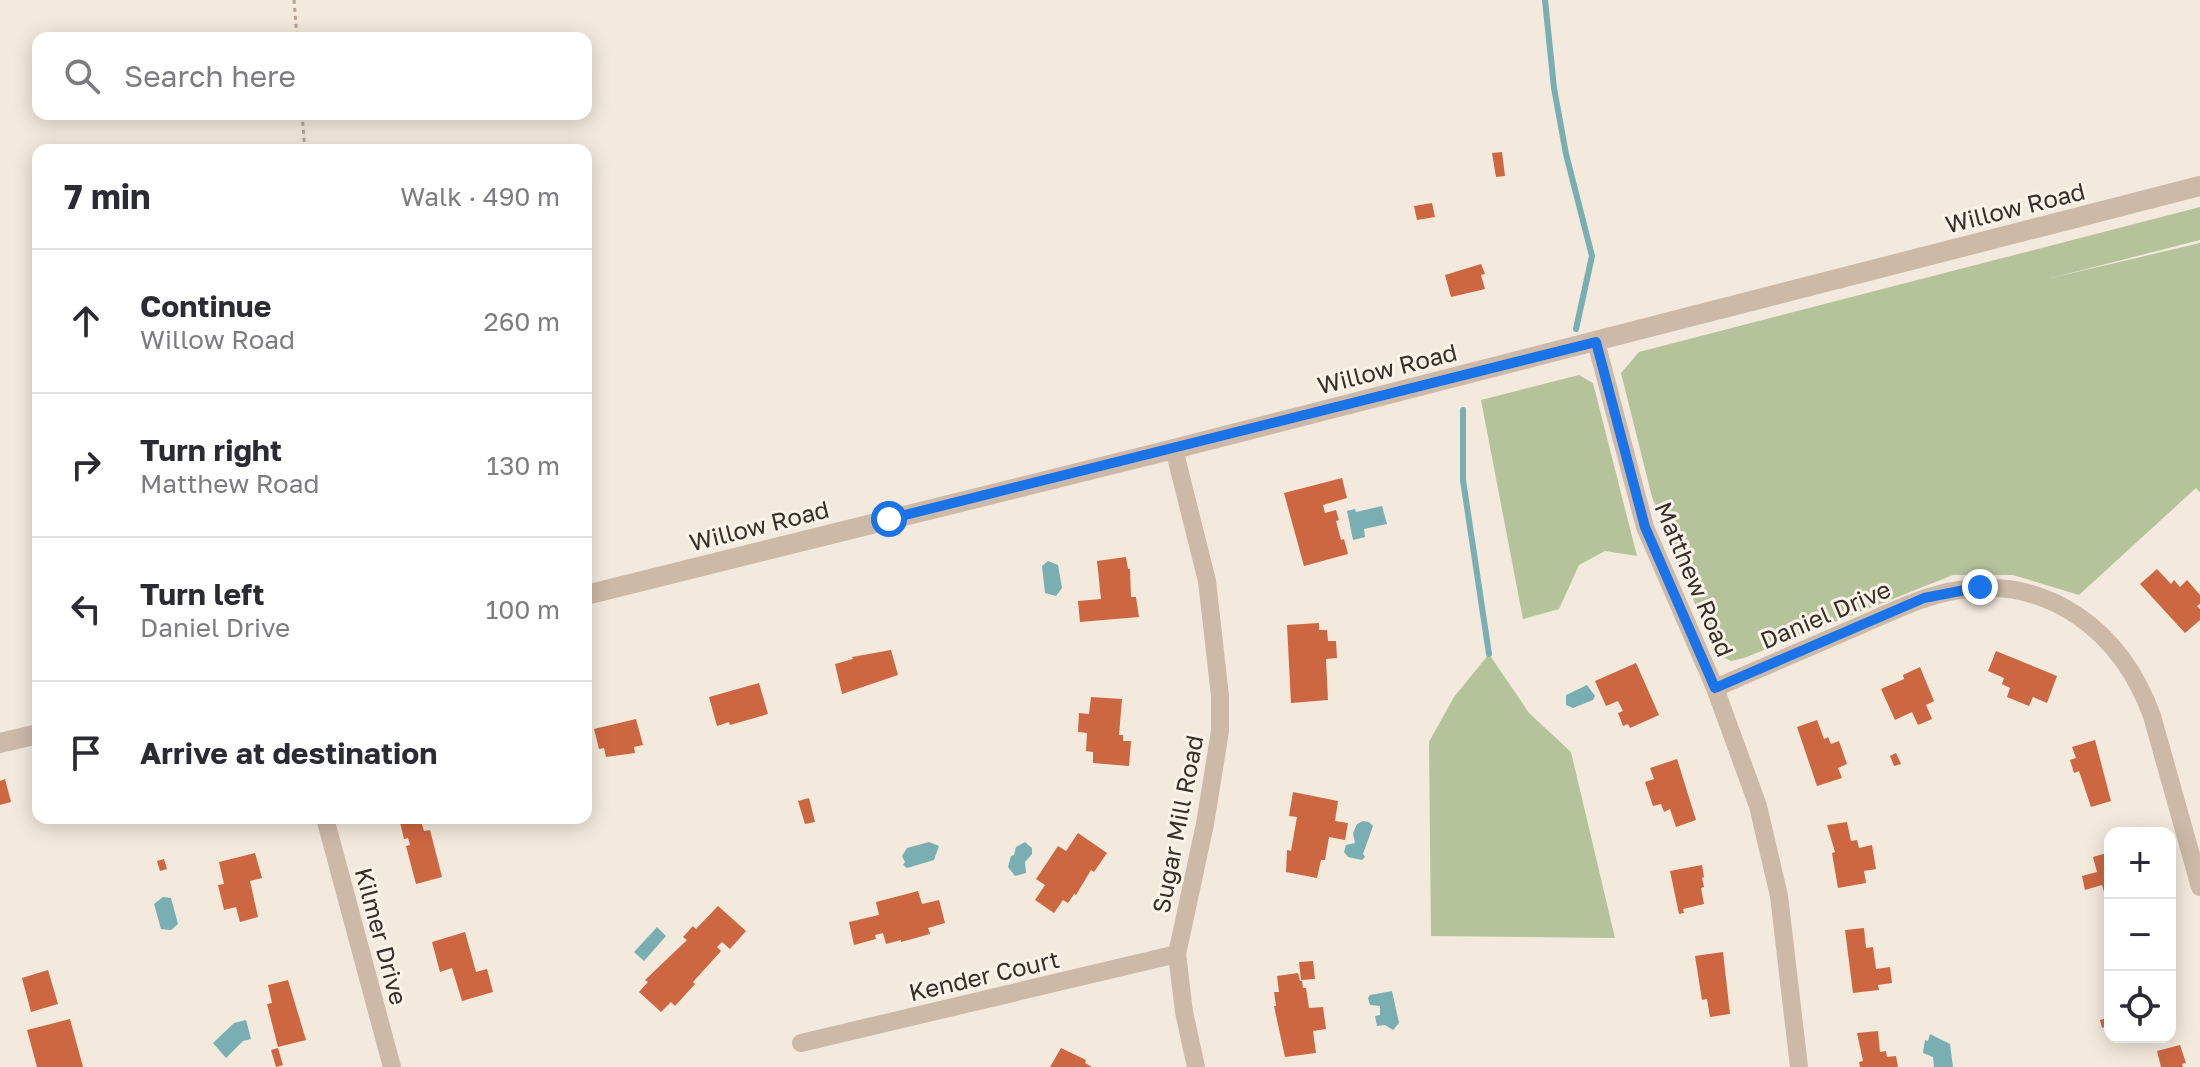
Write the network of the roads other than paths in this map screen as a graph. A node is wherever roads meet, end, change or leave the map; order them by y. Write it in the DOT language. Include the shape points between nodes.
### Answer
graph roads {
  1 [pos="2200,186"];
  2 [pos="1596,342"];
  3 [pos="1174,449"];
  4 [pos="592,594"];
  5 [pos="1715,688"];
  6 [pos="32,735"];
  7 [pos="0,743"];
  8 [pos="327,824"];
  9 [pos="2200,887"];
  10 [pos="1177,954"];
  11 [pos="801,1043"];
  12 [pos="392,1067"];
  13 [pos="1196,1067"];
  14 [pos="1799,1067"];
  1 -- 2 [label="street, Willow Road"];
  2 -- 3 [label="street, Willow Road"];
  2 -- 5 [label="street, Matthew Road" via="1645,527"];
  3 -- 4 [label="street, Willow Road"];
  3 -- 10 [label="street, Sugar Mill Road" via="1207,581 1220,696 1220,731 1205,824"];
  5 -- 9 [label="street, Daniel Drive" via="1924,598 1980,587 2037,595 2087,622 2129,666 2152,716"];
  5 -- 14 [label="street, Matthew Road" via="1743,760 1779,896"];
  6 -- 7 [label="street"];
  8 -- 12 [label="street, Kilmer Drive"];
  10 -- 11 [label="street, Kender Court"];
  10 -- 13 [label="street, Sugar Mill Road"];
}
